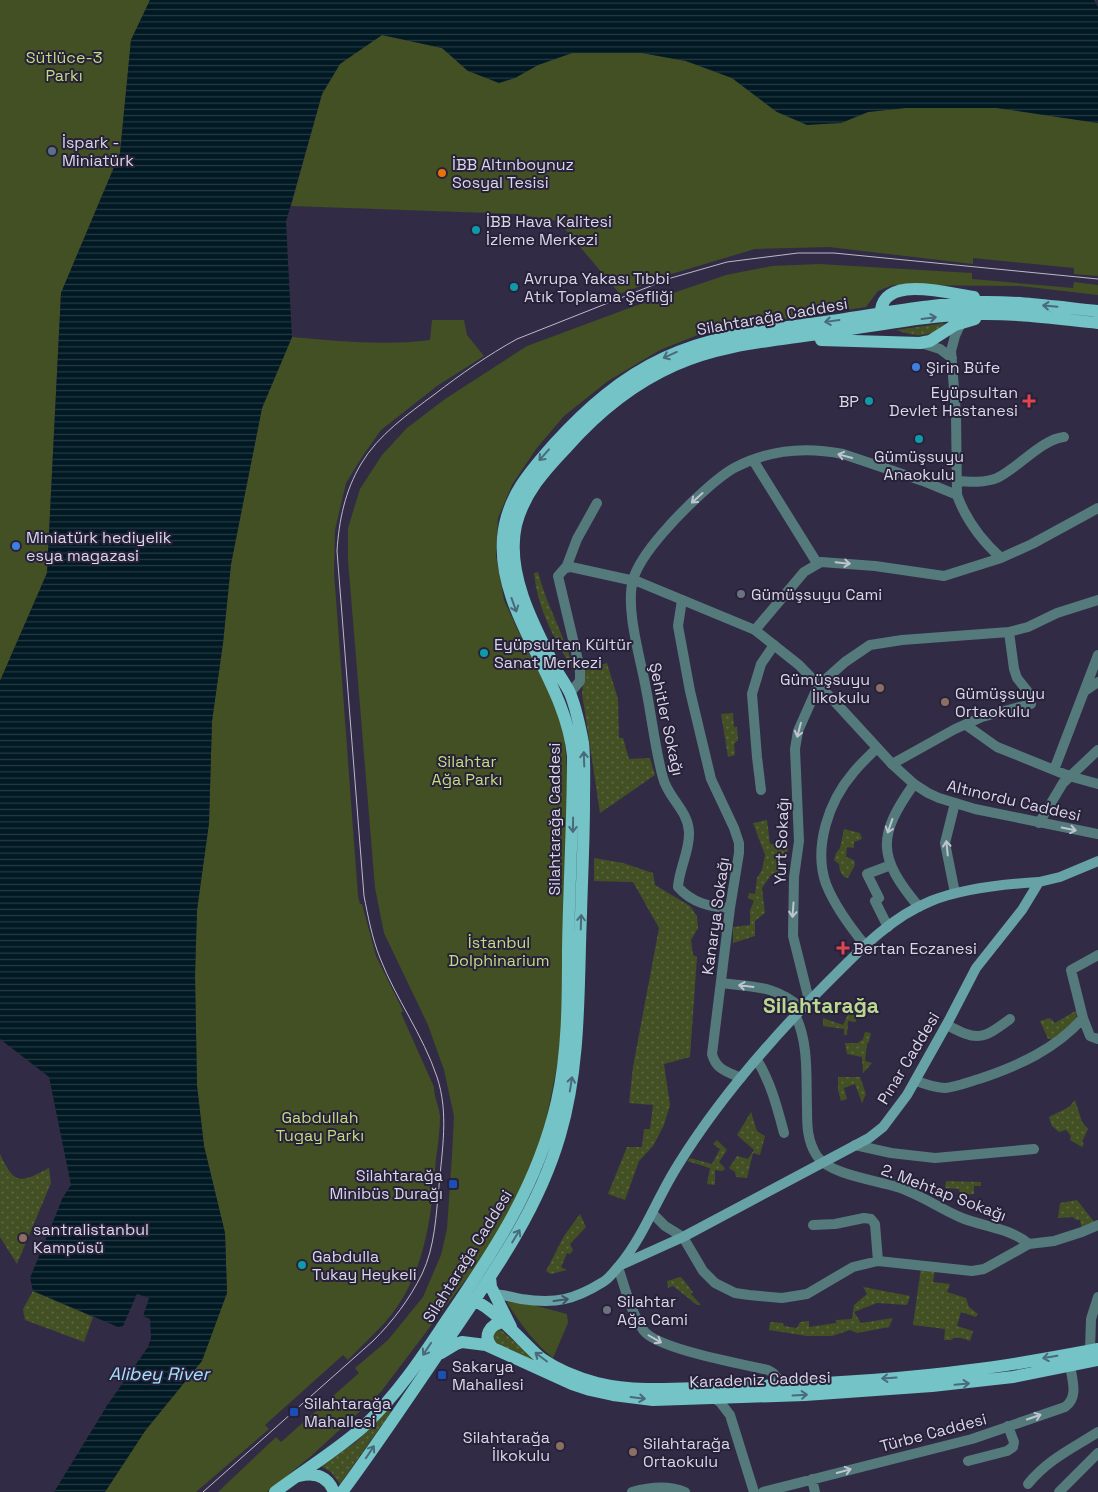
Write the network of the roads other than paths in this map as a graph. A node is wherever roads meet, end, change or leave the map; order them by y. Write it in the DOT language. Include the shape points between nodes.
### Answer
graph roads {
  1 [pos="1000,302"];
  2 [pos="1098,311"];
  3 [pos="984,314"];
  4 [pos="880,319"];
  5 [pos="961,323"];
  6 [pos="1098,323"];
  7 [pos="797,337"];
  8 [pos="897,342"];
  9 [pos="920,343"];
  10 [pos="952,358"];
  11 [pos="1064,436"];
  12 [pos="753,460"];
  13 [pos="958,481"];
  14 [pos="957,496"];
  15 [pos="597,503"];
  16 [pos="1098,508"];
  17 [pos="1000,558"];
  18 [pos="817,563"];
  19 [pos="566,568"];
  20 [pos="633,580"];
  21 [pos="682,600"];
  22 [pos="1098,600"];
  23 [pos="755,630"];
  24 [pos="1009,632"];
  25 [pos="774,645"];
  26 [pos="1098,655"];
  27 [pos="1098,682"];
  28 [pos="818,686"];
  29 [pos="1085,691"];
  30 [pos="570,693"];
  31 [pos="1029,693"];
  32 [pos="1031,704"];
  33 [pos="966,725"];
  34 [pos="877,748"];
  35 [pos="1098,750"];
  36 [pos="892,764"];
  37 [pos="1054,770"];
  38 [pos="1070,776"];
  39 [pos="914,784"];
  40 [pos="1098,784"];
  41 [pos="761,790"];
  42 [pos="955,803"];
  43 [pos="1039,823"];
  44 [pos="1098,834"];
  45 [pos="1098,861"];
  46 [pos="891,865"];
  47 [pos="1039,882"];
  48 [pos="956,893"];
  49 [pos="919,906"];
  50 [pos="730,908"];
  51 [pos="888,927"];
  52 [pos="865,946"];
  53 [pos="1098,955"];
  54 [pos="721,982"];
  55 [pos="809,1000"];
  56 [pos="798,1012"];
  57 [pos="1083,1018"];
  58 [pos="1010,1019"];
  59 [pos="947,1025"];
  60 [pos="1098,1039"];
  61 [pos="756,1060"];
  62 [pos="741,1078"];
  63 [pos="916,1081"];
  64 [pos="784,1133"];
  65 [pos="855,1145"];
  66 [pos="1034,1149"];
  67 [pos="823,1162"];
  68 [pos="652,1213"];
  69 [pos="812,1225"];
  70 [pos="1098,1225"];
  71 [pos="683,1237"];
  72 [pos="1029,1244"];
  73 [pos="878,1261"];
  74 [pos="618,1267"];
  75 [pos="490,1277"];
  76 [pos="495,1294"];
  77 [pos="1098,1297"];
  78 [pos="474,1300"];
  79 [pos="460,1301"];
  80 [pos="508,1326"];
  81 [pos="493,1348"];
  82 [pos="1095,1353"];
  83 [pos="436,1356"];
  84 [pos="1070,1366"];
  85 [pos="784,1386"];
  86 [pos="741,1397"];
  87 [pos="714,1398"];
  88 [pos="730,1415"];
  89 [pos="1008,1426"];
  90 [pos="1098,1432"];
  91 [pos="1098,1453"];
  92 [pos="968,1461"];
  93 [pos="297,1477"];
  94 [pos="812,1479"];
  95 [pos="1028,1484"];
  96 [pos="275,1492"];
  97 [pos="334,1492"];
  98 [pos="342,1492"];
  99 [pos="632,1492"];
  100 [pos="685,1492"];
  101 [pos="754,1492"];
  102 [pos="763,1492"];
  103 [pos="816,1492"];
  104 [pos="1059,1492"];
  2 -- 1 [label="main road, Silahtarağa Caddesi, one-way"];
  1 -- 4 [label="main road, Silahtarağa Caddesi" via="963,302"];
  1 -- 4 [label="main road" via="944,292 894,291 882,302"];
  4 -- 3 [label="main road, Silahtarağa Caddesi, one-way"];
  3 -- 5 [label="main road"];
  3 -- 6 [label="main road, Silahtarağa Caddesi"];
  4 -- 7 [label="main road, Silahtarağa Caddesi"];
  4 -- 8 [label="main road" via="884,332"];
  4 -- 79 [label="main road, Silahtarağa Caddesi, one-way" via="716,339 663,358 628,378 591,406 534,467 514,496 503,539 506,577 517,612 563,709 572,749 566,1028 558,1099 535,1172 503,1236"];
  5 -- 9 [label="main road" via="930,341"];
  5 -- 10 [label="street" via="952,344"];
  7 -- 8 [label="main road"];
  7 -- 30 [label="main road, Silahtarağa Caddesi" via="732,347 699,356 640,383 599,413 533,486 515,529 515,561 527,607"];
  8 -- 9 [label="main road"];
  9 -- 10 [label="street" via="940,349"];
  10 -- 13 [label="street"];
  11 -- 13 [label="street" via="1050,441 996,478"];
  14 -- 12 [label="street, one-way" via="886,468 830,452 795,450"];
  12 -- 18 [label="street"];
  12 -- 20 [label="street, one-way" via="735,467 717,480 682,512 653,547"];
  13 -- 14 [label="street"];
  14 -- 17 [label="street" via="980,538"];
  15 -- 19 [label="street" via="577,539"];
  16 -- 17 [label="street"];
  18 -- 17 [label="street, one-way" via="827,561 876,566 944,576"];
  18 -- 23 [label="street" via="804,572"];
  19 -- 20 [label="street, Altınordu Caddesi"];
  19 -- 30 [label="street" via="561,571 558,581 580,669 580,681"];
  20 -- 21 [label="street, Altınordu Caddesi"];
  20 -- 50 [label="street, Şehitler Sokağı" via="632,618 663,780 687,821 689,832 678,887 702,903"];
  21 -- 23 [label="street, Altınordu Caddesi"];
  21 -- 50 [label="street, Kanarya Sokağı" via="678,626 690,691 709,772 739,843"];
  22 -- 24 [label="street" via="1057,612 1028,627"];
  23 -- 25 [label="street, Altınordu Caddesi"];
  24 -- 28 [label="street" via="870,645"];
  24 -- 31 [label="street" via="1014,669"];
  25 -- 28 [label="street, Altınordu Caddesi"];
  25 -- 41 [label="street" via="761,664 752,694"];
  26 -- 29 [label="street"];
  27 -- 29 [label="street"];
  28 -- 34 [label="street, Altınordu Caddesi"];
  28 -- 55 [label="street, Yurt Sokağı, one-way" via="798,731 796,749 799,810 793,936"];
  29 -- 37 [label="street"];
  75 -- 30 [label="main road, Silahtarağa Caddesi, one-way" via="519,1231 545,1178 572,1083 578,999 584,762 581,732"];
  32 -- 33 [label="street" via="992,713"];
  33 -- 36 [label="street"];
  33 -- 37 [label="street" via="997,747"];
  34 -- 36 [label="street, Altınordu Caddesi"];
  34 -- 52 [label="street" via="852,774 838,795 825,823 823,843 827,884 849,926"];
  35 -- 38 [label="street"];
  36 -- 39 [label="street, Altınordu Caddesi"];
  37 -- 38 [label="street"];
  38 -- 40 [label="street"];
  38 -- 43 [label="street"];
  39 -- 42 [label="street, Altınordu Caddesi"];
  39 -- 46 [label="street, one-way" via="890,825 887,850"];
  42 -- 43 [label="street, Altınordu Caddesi"];
  48 -- 42 [label="street, one-way" via="945,843"];
  43 -- 44 [label="street, Altınordu Caddesi, one-way"];
  45 -- 47 [label="main road"];
  46 -- 49 [label="street"];
  46 -- 51 [label="street" via="867,874 879,898 875,901"];
  47 -- 48 [label="main road"];
  47 -- 59 [label="main road, Pınar Caddesi" via="1022,910 976,968"];
  48 -- 49 [label="main road"];
  49 -- 51 [label="main road"];
  50 -- 54 [label="street, Kanarya Sokağı"];
  51 -- 52 [label="main road"];
  52 -- 55 [label="main road"];
  53 -- 57 [label="street" via="1071,970"];
  56 -- 54 [label="street, one-way" via="791,1000 776,991"];
  54 -- 62 [label="street, Kanarya Sokağı" via="712,1054 714,1063 720,1068"];
  55 -- 56 [label="main road"];
  56 -- 61 [label="main road"];
  56 -- 67 [label="street" via="803,1043 808,1137"];
  57 -- 60 [label="street" via="1090,1036"];
  57 -- 63 [label="street" via="1064,1037 1010,1069 945,1088"];
  58 -- 59 [label="street" via="977,1036 966,1035"];
  59 -- 63 [label="main road, Pınar Caddesi"];
  61 -- 62 [label="main road"];
  61 -- 64 [label="street" via="776,1100"];
  62 -- 68 [label="main road" via="677,1167"];
  63 -- 65 [label="main road, Pınar Caddesi" via="883,1127"];
  65 -- 66 [label="street" via="935,1158"];
  65 -- 67 [label="main road, Pınar Caddesi"];
  67 -- 71 [label="main road, Pınar Caddesi"];
  67 -- 72 [label="street, 2. Mehtap Sokağı" via="861,1179 901,1188 962,1218 1019,1236"];
  68 -- 71 [label="street"];
  68 -- 74 [label="main road"];
  69 -- 73 [label="street" via="871,1218 875,1224"];
  70 -- 72 [label="street" via="1054,1241"];
  71 -- 73 [label="street" via="703,1271 715,1283 734,1293 770,1298 807,1294 853,1267"];
  71 -- 74 [label="main road, Pınar Caddesi"];
  72 -- 73 [label="street" via="984,1269 972,1271"];
  76 -- 74 [label="main road, one-way" via="555,1302 572,1298 606,1280"];
  74 -- 85 [label="street, one-way" via="637,1319 652,1338 713,1358 768,1370"];
  75 -- 76 [label="main road"];
  75 -- 78 [label="main road, Silahtarağa Caddesi"];
  76 -- 80 [label="main road" via="503,1307"];
  77 -- 82 [label="street" via="1091,1319"];
  78 -- 79 [label="main road"];
  78 -- 80 [label="main road, Karadeniz Caddesi"];
  78 -- 83 [label="main road, Silahtarağa Caddesi"];
  79 -- 93 [label="main road, Silahtarağa Caddesi, one-way" via="386,1403 363,1426"];
  80 -- 81 [label="main road" via="494,1325 489,1331 488,1341"];
  85 -- 80 [label="main road, Karadeniz Caddesi, one-way" via="654,1389 599,1383 553,1366"];
  81 -- 83 [label="main road, Karadeniz Caddesi" via="462,1342"];
  81 -- 87 [label="main road, Karadeniz Caddesi, one-way" via="572,1384 601,1393 653,1400"];
  82 -- 84 [label="main road, Karadeniz Caddesi"];
  82 -- 85 [label="main road, Karadeniz Caddesi, one-way" via="970,1370"];
  98 -- 83 [label="main road, Silahtarağa Caddesi, one-way"];
  86 -- 84 [label="main road, Karadeniz Caddesi, one-way" via="974,1383"];
  89 -- 84 [label="street, Türbe Caddesi, one-way" via="1065,1407 1071,1402"];
  86 -- 87 [label="main road, Karadeniz Caddesi"];
  86 -- 88 [label="street" via="734,1401"];
  87 -- 88 [label="street"];
  88 -- 101 [label="street"];
  89 -- 92 [label="street" via="1013,1447"];
  94 -- 89 [label="street, Türbe Caddesi, one-way" via="972,1439"];
  90 -- 95 [label="street" via="1055,1458"];
  91 -- 104 [label="street"];
  93 -- 96 [label="main road, Silahtarağa Caddesi"];
  93 -- 97 [label="main road" via="312,1474 323,1477"];
  94 -- 102 [label="street, Türbe Caddesi"];
  94 -- 103 [label="street"];
  99 -- 100 [label="street" via="671,1488"];
}
